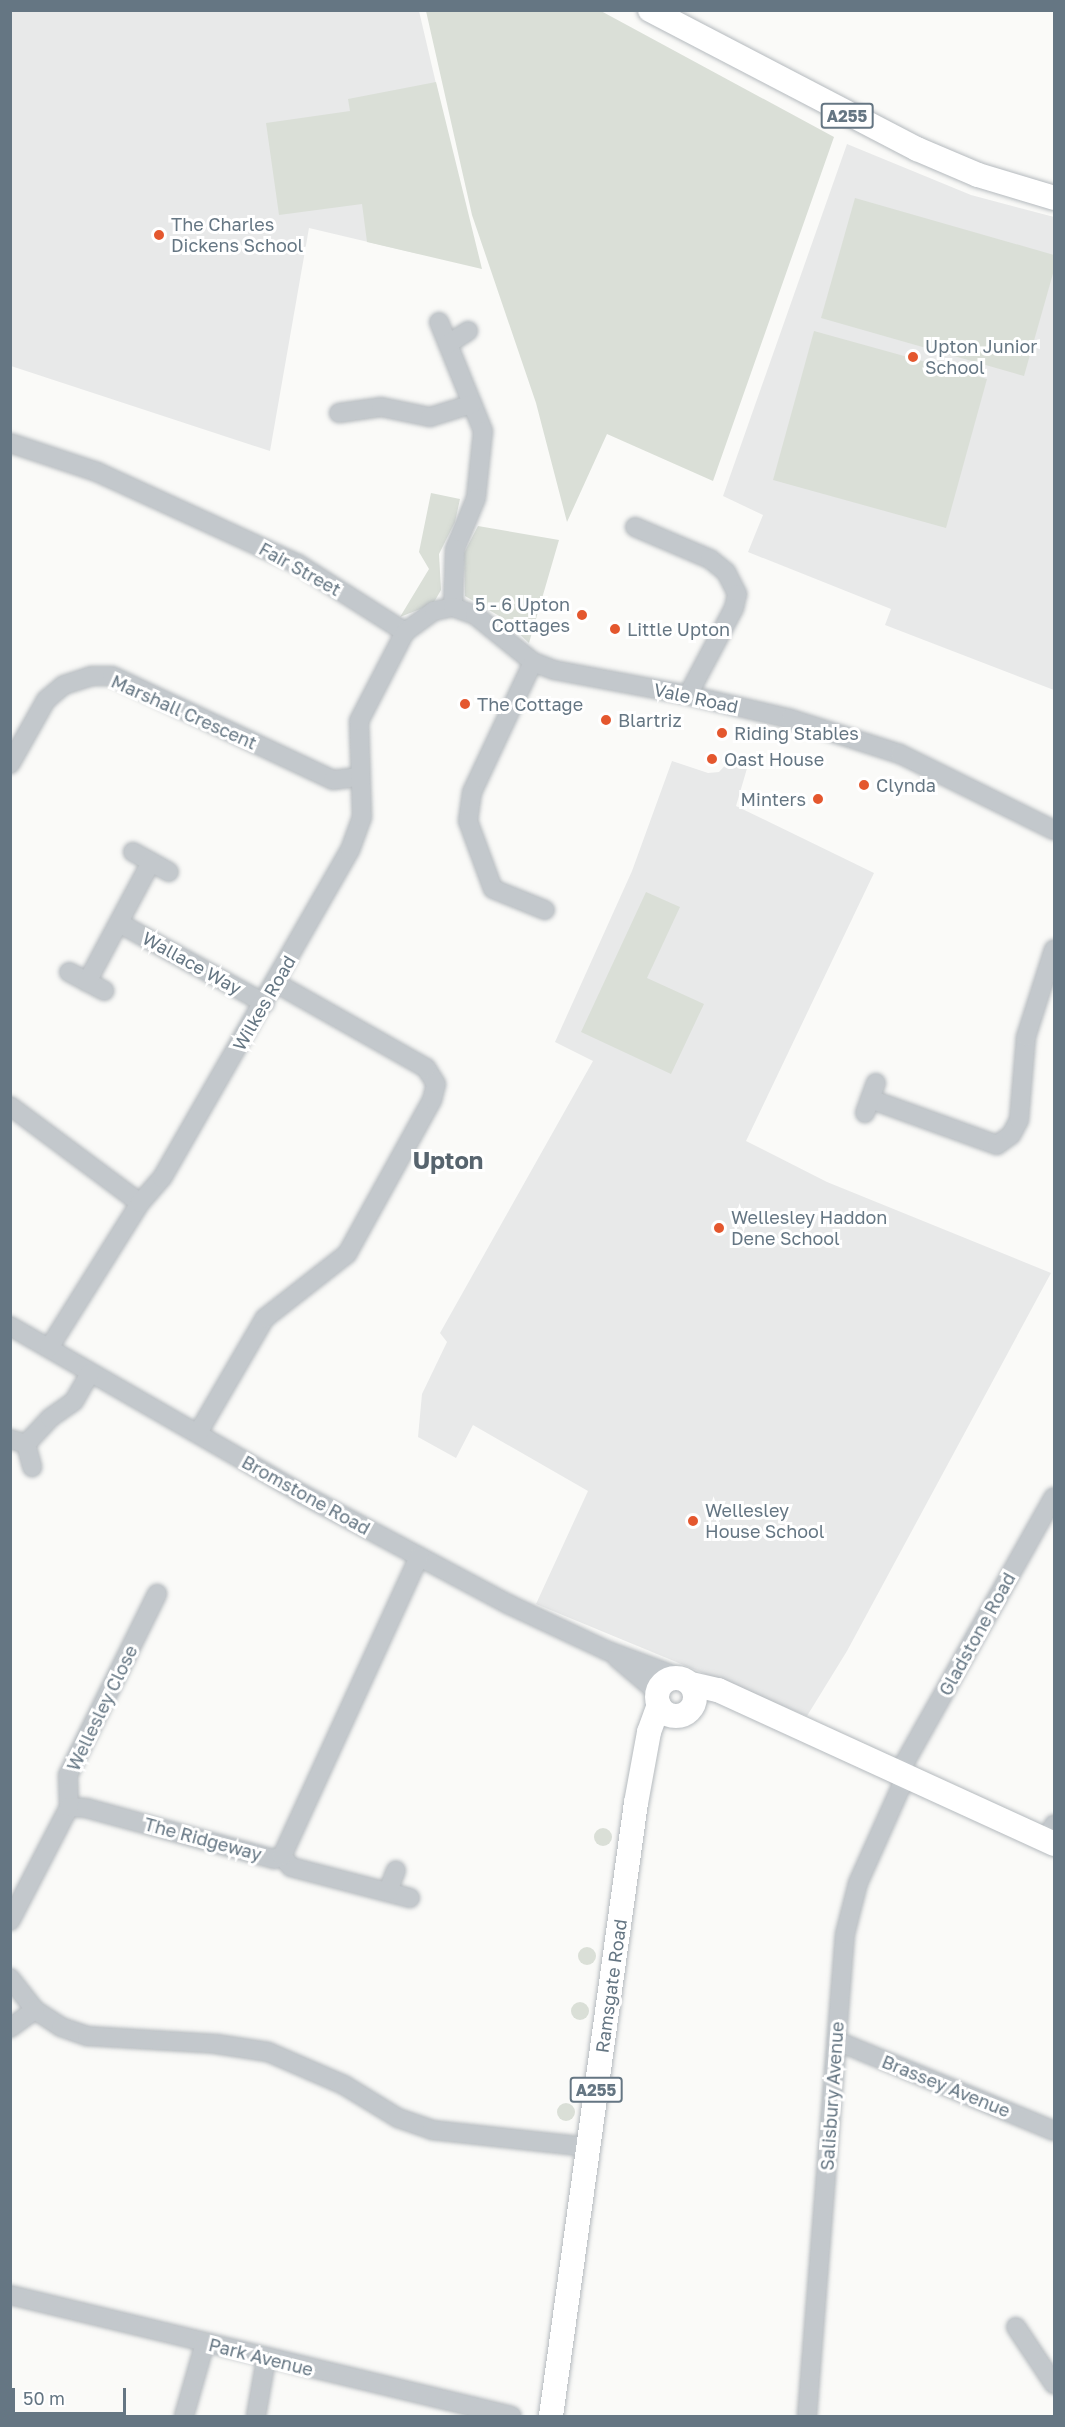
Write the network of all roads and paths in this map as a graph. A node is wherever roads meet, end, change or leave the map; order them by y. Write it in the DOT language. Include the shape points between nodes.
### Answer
graph roads {
  1 [pos="650,10"];
  2 [pos="1054,198"];
  3 [pos="439,322"];
  4 [pos="468,331"];
  5 [pos="448,344"];
  6 [pos="472,404"];
  7 [pos="339,413"];
  8 [pos="10,443"];
  9 [pos="648,527"];
  10 [pos="453,607"];
  11 [pos="405,632"];
  12 [pos="533,662"];
  13 [pos="688,695"];
  14 [pos="10,764"];
  15 [pos="359,777"];
  16 [pos="1054,830"];
  17 [pos="133,852"];
  18 [pos="151,862"];
  19 [pos="169,872"];
  20 [pos="546,910"];
  21 [pos="119,923"];
  22 [pos="1054,949"];
  23 [pos="69,972"];
  24 [pos="87,982"];
  25 [pos="276,983"];
  26 [pos="104,991"];
  27 [pos="264,1003"];
  28 [pos="870,1098"];
  29 [pos="10,1106"];
  30 [pos="140,1203"];
  31 [pos="10,1326"];
  32 [pos="50,1348"];
  33 [pos="90,1373"];
  34 [pos="198,1433"];
  35 [pos="18,1441"];
  36 [pos="32,1467"];
  37 [pos="1054,1497"];
  38 [pos="419,1557"];
  39 [pos="157,1594"];
  40 [pos="608,1651"];
  41 [pos="686,1681"];
  42 [pos="747,1704"];
  43 [pos="670,1706"];
  44 [pos="901,1779"];
  45 [pos="69,1807"];
  46 [pos="1052,1836"];
  47 [pos="282,1856"];
  48 [pos="396,1870"];
  49 [pos="388,1891"];
  50 [pos="410,1898"];
  51 [pos="10,1920"];
  52 [pos="10,1978"];
  53 [pos="35,2010"];
  54 [pos="10,2028"];
  55 [pos="837,2041"];
  56 [pos="1054,2131"];
  57 [pos="588,2146"];
  58 [pos="10,2295"];
  59 [pos="1016,2327"];
  60 [pos="205,2343"];
  61 [pos="266,2360"];
  62 [pos="1054,2384"];
  63 [pos="184,2416"];
  64 [pos="256,2416"];
  65 [pos="512,2416"];
  66 [pos="551,2416"];
  67 [pos="807,2416"];
  1 -- 2 [label="main road, A255" via="916,149 978,175"];
  3 -- 5 [label="street"];
  4 -- 5 [label="street"];
  5 -- 6 [label="street"];
  6 -- 7 [label="street" via="430,417 381,407"];
  6 -- 10 [label="street" via="483,431 482,463 476,498 455,549"];
  8 -- 11 [label="street, Fair Street" via="97,472 298,564"];
  9 -- 13 [label="street" via="710,559 726,572 737,594 734,608"];
  10 -- 11 [label="street" via="434,611"];
  10 -- 12 [label="street" via="476,615"];
  11 -- 15 [label="street, Wilkes Road" via="359,721"];
  12 -- 13 [label="street, Vale Road" via="554,670"];
  12 -- 20 [label="street" via="468,807 468,821 487,894"];
  13 -- 16 [label="street, Vale Road" via="791,719 900,754"];
  14 -- 15 [label="street, Marshall Crescent" via="46,700 64,685 91,676 112,676 333,780"];
  15 -- 25 [label="street, Wilkes Road" via="362,817 350,850"];
  17 -- 18 [label="street"];
  18 -- 19 [label="street"];
  18 -- 21 [label="street"];
  21 -- 24 [label="street"];
  21 -- 27 [label="street, Wallace Way"];
  22 -- 28 [label="street" via="1026,1037 1019,1120 1011,1135 997,1145"];
  23 -- 24 [label="street"];
  24 -- 26 [label="street"];
  25 -- 27 [label="street, Wilkes Road"];
  25 -- 34 [label="street" via="426,1068 436,1084 432,1100 346,1254 265,1318"];
  27 -- 30 [label="street, Wilkes Road" via="162,1178"];
  29 -- 30 [label="street"];
  30 -- 32 [label="street, Wilkes Road"];
  31 -- 32 [label="street, Bromstone Road"];
  32 -- 33 [label="street, Bromstone Road"];
  33 -- 34 [label="street, Bromstone Road"];
  33 -- 35 [label="street" via="74,1401"];
  34 -- 38 [label="street, Bromstone Road"];
  35 -- 36 [label="street"];
  37 -- 44 [label="street, Gladstone Road"];
  38 -- 40 [label="street, Bromstone Road"];
  38 -- 47 [label="street, The Ridgeway"];
  39 -- 45 [label="street, Wellesley Close" via="157,1616 68,1775"];
  40 -- 41 [label="street, Bromstone Road"];
  40 -- 43 [label="street, Bromstone Road"];
  41 -- 42 [label="main road"];
  41 -- 43 [label="main road" via="669,1679"];
  41 -- 43 [label="main road, A255" via="695,1701"];
  42 -- 43 [label="main road"];
  42 -- 44 [label="main road"];
  43 -- 57 [label="main road, Ramsgate Road / A255" via="649,1732"];
  44 -- 46 [label="main road"];
  44 -- 55 [label="street, Salisbury Avenue" via="858,1883 845,1934"];
  45 -- 47 [label="street, The Ridgeway" via="86,1808 274,1859"];
  45 -- 51 [label="street"];
  47 -- 49 [label="street" via="291,1867"];
  48 -- 49 [label="street"];
  49 -- 50 [label="street"];
  52 -- 53 [label="street"];
  53 -- 54 [label="street"];
  53 -- 57 [label="street" via="61,2027 87,2036 216,2044 268,2052 297,2061 398,2118 432,2130"];
  55 -- 56 [label="street, Brassey Avenue"];
  55 -- 67 [label="street, Salisbury Avenue"];
  57 -- 66 [label="main road, Ramsgate Road / A255"];
  58 -- 60 [label="street, Park Avenue"];
  59 -- 62 [label="street"];
  60 -- 61 [label="street, Park Avenue"];
  60 -- 63 [label="street"];
  61 -- 64 [label="street"];
  61 -- 65 [label="street, Park Avenue"];
}
